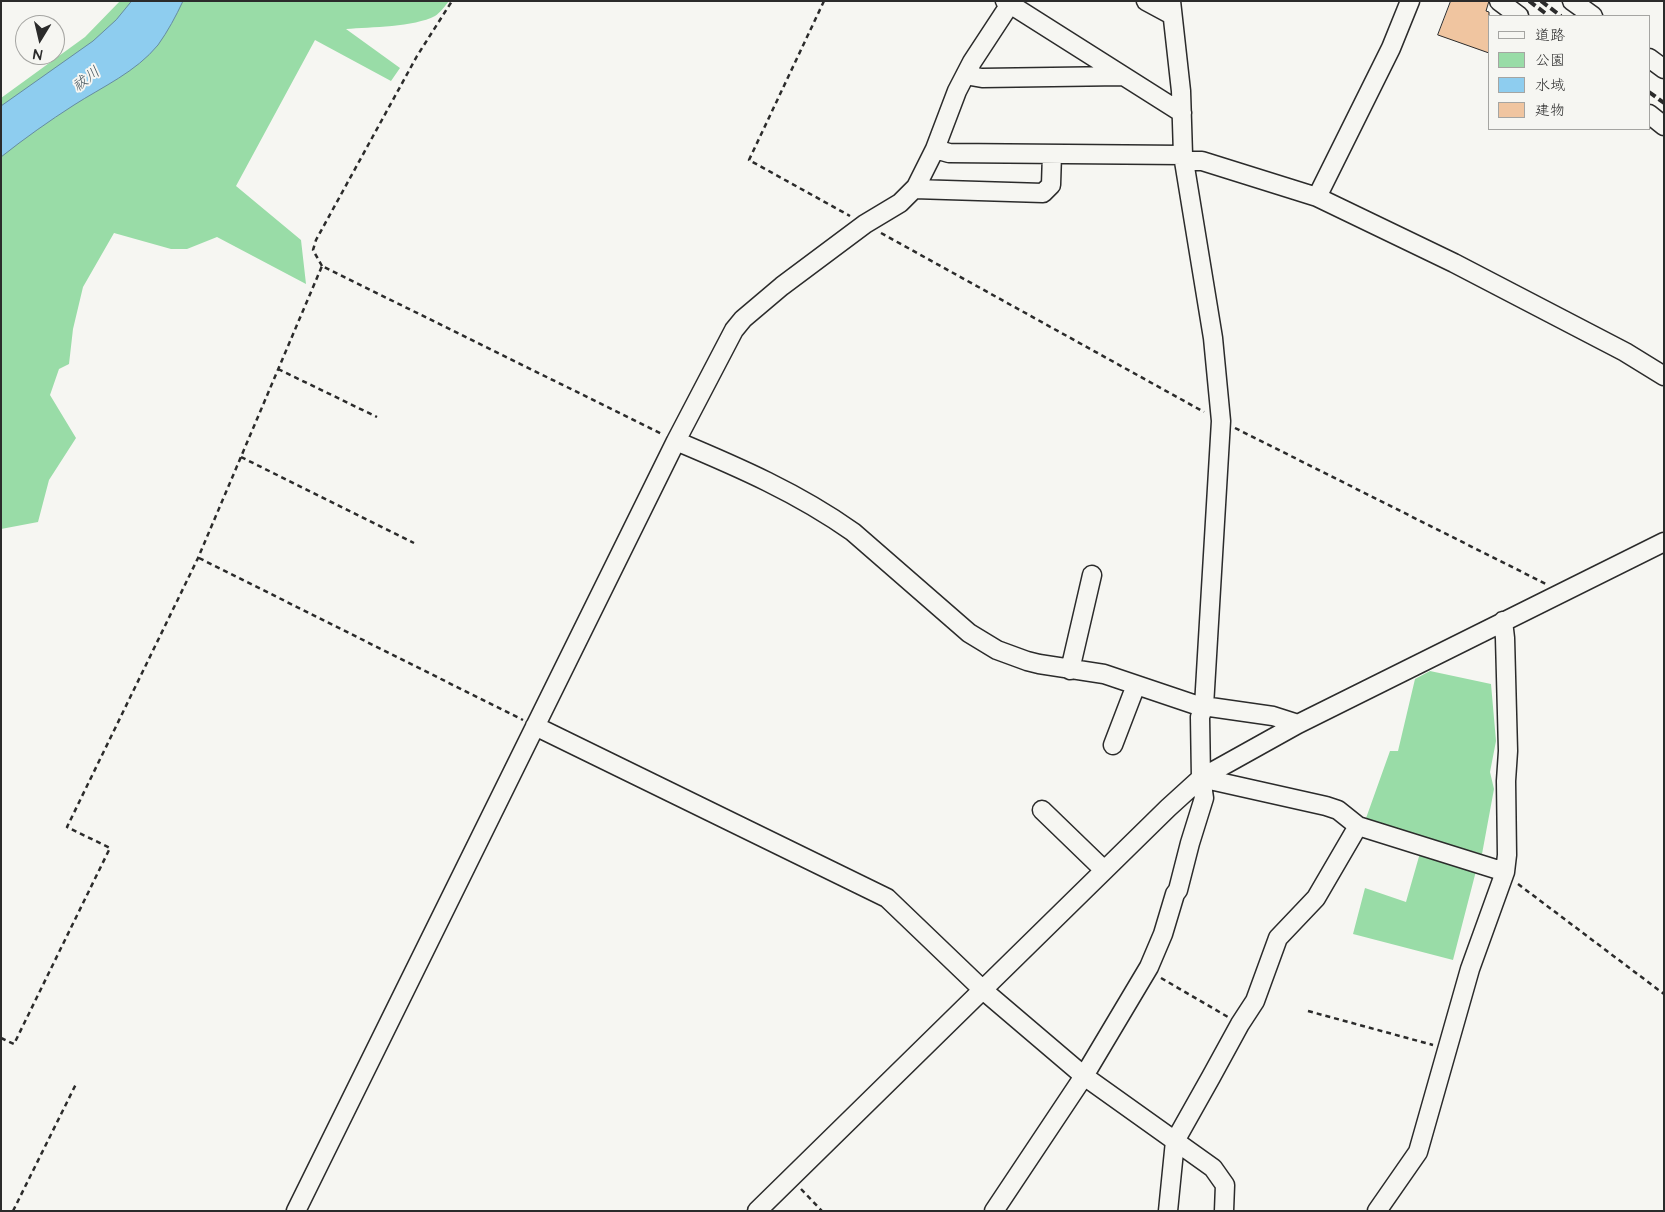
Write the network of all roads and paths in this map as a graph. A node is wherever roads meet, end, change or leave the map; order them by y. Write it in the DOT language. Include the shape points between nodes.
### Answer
graph roads {
  1 [pos="452,1"];
  2 [pos="824,1"];
  3 [pos="1146,1"];
  4 [pos="1410,1"];
  5 [pos="1499,1"];
  6 [pos="1572,1"];
  7 [pos="1009,2"];
  8 [pos="1171,8"];
  9 [pos="1518,15"];
  10 [pos="1591,15"];
  11 [pos="1650,59"];
  12 [pos="1664,69"];
  13 [pos="965,75"];
  14 [pos="1122,76"];
  15 [pos="1182,113"];
  16 [pos="1650,115"];
  17 [pos="1664,126"];
  18 [pos="935,149"];
  19 [pos="1052,154"];
  20 [pos="1184,158"];
  21 [pos="914,189"];
  22 [pos="1317,196"];
  23 [pos="865,224"];
  24 [pos="322,266"];
  25 [pos="278,369"];
  26 [pos="1664,376"];
  27 [pos="377,417"];
  28 [pos="1221,421"];
  29 [pos="676,441"];
  30 [pos="241,457"];
  31 [pos="1664,542"];
  32 [pos="414,543"];
  33 [pos="198,558"];
  34 [pos="1092,575"];
  35 [pos="1562,593"];
  36 [pos="1503,621"];
  37 [pos="1070,670"];
  38 [pos="1136,685"];
  39 [pos="1204,706"];
  40 [pos="1298,724"];
  41 [pos="535,726"];
  42 [pos="1113,745"];
  43 [pos="1201,778"];
  44 [pos="1042,810"];
  45 [pos="1358,826"];
  46 [pos="1104,870"];
  47 [pos="1504,874"];
  48 [pos="1147,970"];
  49 [pos="983,990"];
  50 [pos="1664,994"];
  51 [pos="1308,1011"];
  52 [pos="1240,1024"];
  53 [pos="1,1038"];
  54 [pos="1447,1049"];
  55 [pos="1084,1076"];
  56 [pos="76,1084"];
  57 [pos="1175,1141"];
  58 [pos="790,1178"];
  59 [pos="13,1211"];
  60 [pos="296,1211"];
  61 [pos="757,1211"];
  62 [pos="822,1211"];
  63 [pos="994,1211"];
  64 [pos="1168,1211"];
  65 [pos="1224,1211"];
  66 [pos="1377,1211"];
  1 -- 24 [label="path" via="417,56 316,240 313,250"];
  2 -- 23 [label="path" via="749,160"];
  3 -- 8 [label="street"];
  4 -- 22 [label="street" via="1391,48"];
  5 -- 9 [label="street"];
  6 -- 10 [label="street"];
  7 -- 13 [label="street"];
  7 -- 14 [label="street"];
  8 -- 15 [label="street"];
  11 -- 12 [label="street"];
  13 -- 14 [label="street" via="982,78"];
  13 -- 18 [label="street"];
  14 -- 15 [label="street"];
  15 -- 20 [label="street"];
  16 -- 17 [label="street"];
  18 -- 19 [label="street" via="949,153"];
  18 -- 21 [label="street"];
  19 -- 20 [label="street"];
  19 -- 21 [label="street" via="1051,185 1043,193"];
  20 -- 22 [label="street"];
  20 -- 28 [label="street" via="1213,338"];
  21 -- 23 [label="street" via="900,203"];
  22 -- 26 [label="street" via="1454,263 1625,352"];
  23 -- 28 [label="path"];
  23 -- 29 [label="street" via="743,319 734,330"];
  24 -- 25 [label="path"];
  24 -- 29 [label="path"];
  25 -- 27 [label="path"];
  25 -- 30 [label="path"];
  28 -- 35 [label="path"];
  28 -- 39 [label="street"];
  29 -- 37 [label="street" via="788,491 838,522 969,632 997,650 1027,661"];
  29 -- 41 [label="street"];
  30 -- 32 [label="path"];
  30 -- 33 [label="path"];
  31 -- 35 [label="street"];
  33 -- 41 [label="path"];
  33 -- 53 [label="path" via="66,827 110,848 14,1044"];
  34 -- 37 [label="street"];
  35 -- 36 [label="street"];
  36 -- 40 [label="street"];
  36 -- 47 [label="street" via="1508,751 1508,855"];
  37 -- 38 [label="street" via="1104,674"];
  38 -- 39 [label="street"];
  38 -- 42 [label="street"];
  39 -- 40 [label="street" via="1274,716"];
  39 -- 43 [label="street" via="1200,717"];
  40 -- 43 [label="street"];
  41 -- 49 [label="street" via="887,898"];
  41 -- 60 [label="street"];
  43 -- 45 [label="street" via="1326,806 1338,810"];
  43 -- 46 [label="street"];
  43 -- 48 [label="street" via="1204,798 1178,890"];
  44 -- 46 [label="street"];
  45 -- 47 [label="street"];
  45 -- 52 [label="street" via="1316,898 1278,938 1255,1001"];
  46 -- 49 [label="street"];
  47 -- 50 [label="path"];
  47 -- 54 [label="street" via="1470,969"];
  48 -- 52 [label="path"];
  48 -- 55 [label="street"];
  49 -- 55 [label="street"];
  49 -- 58 [label="street"];
  51 -- 54 [label="path"];
  52 -- 57 [label="street"];
  54 -- 66 [label="street" via="1418,1152"];
  55 -- 57 [label="street"];
  55 -- 63 [label="street"];
  56 -- 59 [label="path"];
  57 -- 64 [label="street"];
  57 -- 65 [label="street" via="1213,1168 1221,1178 1225,1185"];
  58 -- 61 [label="street"];
  58 -- 62 [label="path"];
}
